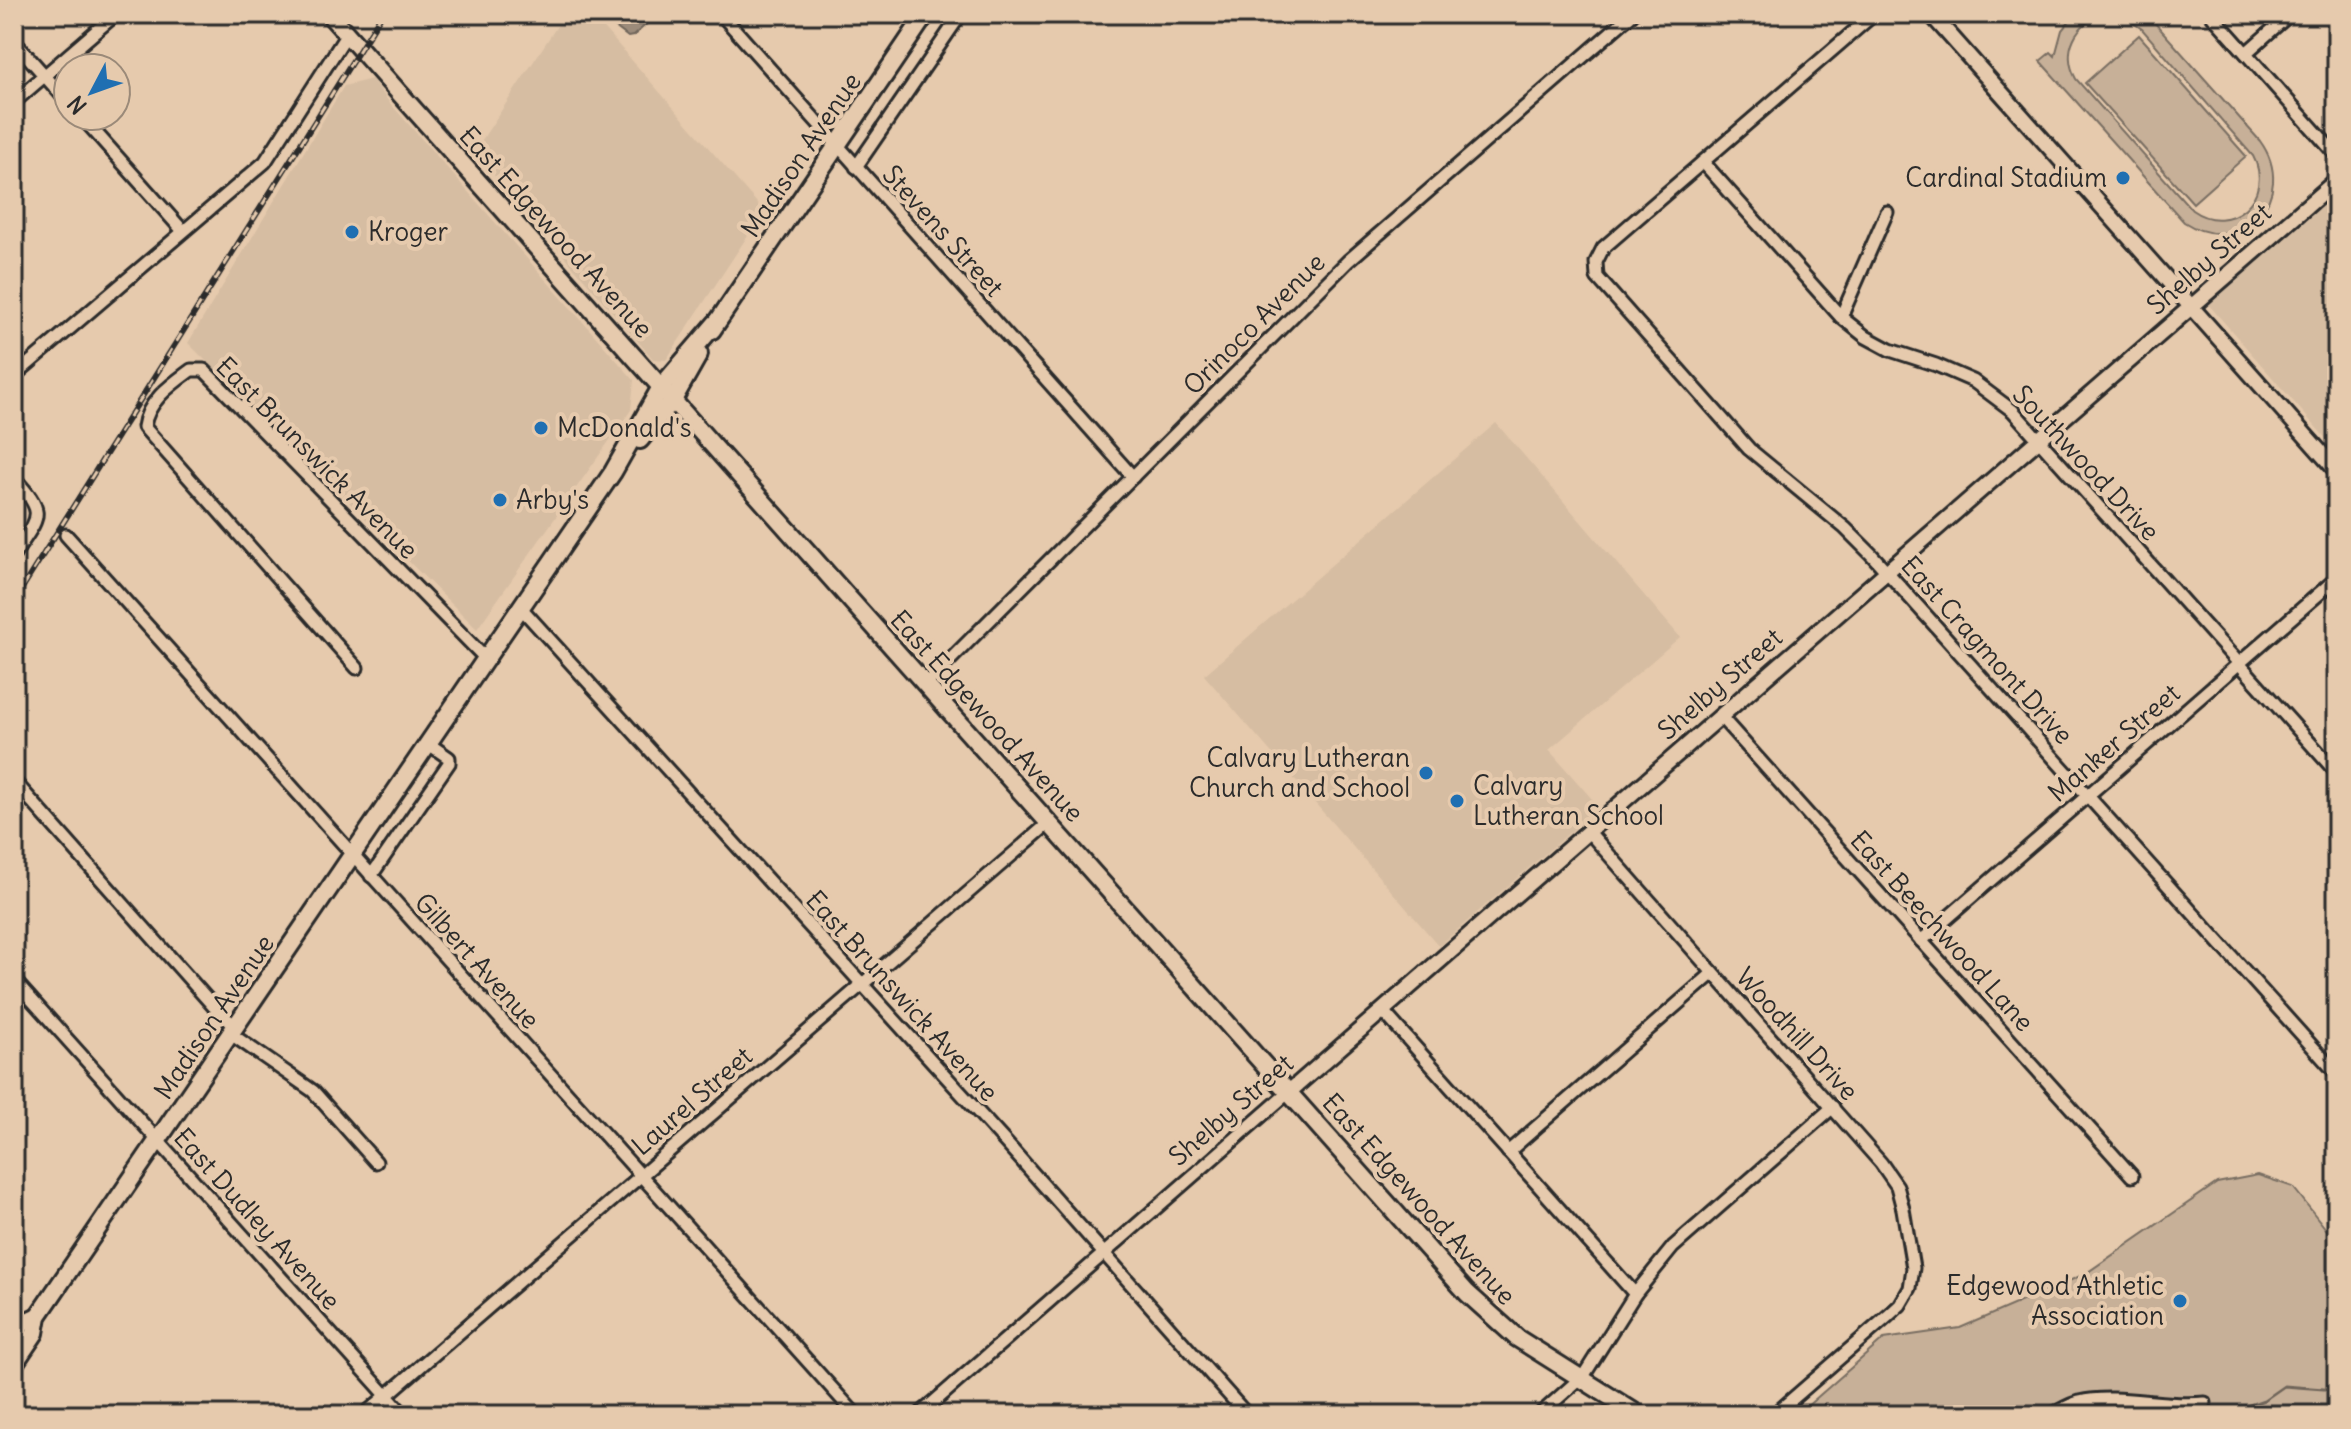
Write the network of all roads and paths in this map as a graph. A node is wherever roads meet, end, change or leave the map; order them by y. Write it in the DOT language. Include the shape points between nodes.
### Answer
graph roads {
  1 [pos="116,14"];
  2 [pos="329,14"];
  3 [pos="721,14"];
  4 [pos="926,14"];
  5 [pos="961,14"];
  6 [pos="1632,14"];
  7 [pos="1874,14"];
  8 [pos="1931,14"];
  9 [pos="2211,14"];
  10 [pos="2290,14"];
  11 [pos="347,34"];
  12 [pos="14,41"];
  13 [pos="2246,53"];
  14 [pos="45,75"];
  15 [pos="52,83"];
  16 [pos="14,102"];
  17 [pos="95,132"];
  18 [pos="836,145"];
  19 [pos="2337,156"];
  20 [pos="1703,162"];
  21 [pos="856,167"];
  22 [pos="2337,180"];
  23 [pos="1887,212"];
  24 [pos="183,231"];
  25 [pos="2190,306"];
  26 [pos="1841,317"];
  27 [pos="716,323"];
  28 [pos="14,376"];
  29 [pos="661,387"];
  30 [pos="673,400"];
  31 [pos="2038,439"];
  32 [pos="2337,471"];
  33 [pos="613,472"];
  34 [pos="1133,477"];
  35 [pos="14,478"];
  36 [pos="66,535"];
  37 [pos="14,555"];
  38 [pos="1887,572"];
  39 [pos="2337,578"];
  40 [pos="522,609"];
  41 [pos="487,660"];
  42 [pos="2239,664"];
  43 [pos="357,668"];
  44 [pos="926,684"];
  45 [pos="1720,716"];
  46 [pos="429,744"];
  47 [pos="2337,773"];
  48 [pos="14,781"];
  49 [pos="2088,796"];
  50 [pos="1050,822"];
  51 [pos="1588,831"];
  52 [pos="353,856"];
  53 [pos="371,876"];
  54 [pos="1921,941"];
  55 [pos="1713,973"];
  56 [pos="14,980"];
  57 [pos="861,985"];
  58 [pos="1382,1010"];
  59 [pos="234,1031"];
  60 [pos="2337,1074"];
  61 [pos="1290,1091"];
  62 [pos="1833,1107"];
  63 [pos="158,1141"];
  64 [pos="1508,1152"];
  65 [pos="376,1162"];
  66 [pos="639,1176"];
  67 [pos="2132,1176"];
  68 [pos="1104,1253"];
  69 [pos="1635,1294"];
  70 [pos="38,1316"];
  71 [pos="14,1335"];
  72 [pos="14,1364"];
  73 [pos="1581,1379"];
  74 [pos="386,1395"];
  75 [pos="2205,1403"];
  76 [pos="364,1415"];
  77 [pos="404,1415"];
  78 [pos="856,1415"];
  79 [pos="919,1415"];
  80 [pos="1247,1415"];
  81 [pos="1539,1415"];
  82 [pos="1639,1415"];
  83 [pos="1774,1415"];
  84 [pos="2050,1415"];
  1 -- 14 [label="street"];
  2 -- 11 [label="main road, East Edgewood Avenue"];
  3 -- 18 [label="street, Stevens Street"];
  4 -- 18 [label="main road, Madison Avenue"];
  5 -- 21 [label="street, Madison Avenue"];
  6 -- 34 [label="street, Orinoco Avenue" via="1348,261"];
  7 -- 20 [label="street"];
  8 -- 25 [label="street"];
  9 -- 13 [label="street"];
  10 -- 13 [label="street"];
  11 -- 24 [label="street" via="265,162"];
  11 -- 29 [label="main road, East Edgewood Avenue"];
  12 -- 14 [label="street"];
  13 -- 19 [label="street"];
  14 -- 15 [label="street"];
  14 -- 16 [label="street"];
  17 -- 24 [label="street"];
  18 -- 21 [label="street, Stevens Street"];
  18 -- 27 [label="main road, Madison Avenue"];
  20 -- 26 [label="street, Southwood Drive"];
  20 -- 38 [label="street, East Cragmont Drive" via="1603,248 1596,267 1600,282 1733,433 1845,528"];
  21 -- 34 [label="street, Stevens Street"];
  22 -- 25 [label="street, Shelby Street"];
  23 -- 26 [label="street"];
  24 -- 28 [label="street"];
  25 -- 31 [label="street, Shelby Street"];
  25 -- 32 [label="street"];
  26 -- 31 [label="street, Southwood Drive" via="1890,350 1973,381 2013,411"];
  27 -- 29 [label="main road, Madison Avenue"];
  27 -- 30 [label="main road, Madison Avenue"];
  29 -- 30 [label="main road, East Edgewood Avenue"];
  29 -- 33 [label="main road, Madison Avenue"];
  30 -- 33 [label="main road, Madison Avenue"];
  30 -- 44 [label="main road, East Edgewood Avenue"];
  31 -- 38 [label="street, Shelby Street"];
  31 -- 42 [label="street, Southwood Drive"];
  33 -- 40 [label="main road, Madison Avenue"];
  34 -- 44 [label="street, Orinoco Avenue"];
  35 -- 37 [label="street" via="35,501 37,512"];
  36 -- 52 [label="street, Gilbert Avenue"];
  38 -- 45 [label="street, Shelby Street"];
  38 -- 49 [label="street, East Cragmont Drive"];
  39 -- 42 [label="street, Manker Street"];
  40 -- 41 [label="main road, Madison Avenue"];
  40 -- 57 [label="street, East Brunswick Avenue"];
  41 -- 43 [label="street, East Brunswick Avenue" via="204,370 191,370 156,400 144,427"];
  41 -- 46 [label="main road, Madison Avenue"];
  42 -- 47 [label="street, Southwood Drive"];
  42 -- 49 [label="street, Manker Street"];
  44 -- 50 [label="main road, East Edgewood Avenue"];
  45 -- 51 [label="street, Shelby Street"];
  45 -- 54 [label="street, East Beechwood Lane"];
  46 -- 52 [label="main road, Madison Avenue"];
  46 -- 53 [label="street" via="449,763"];
  48 -- 59 [label="street"];
  49 -- 54 [label="street, Manker Street"];
  49 -- 60 [label="street, East Cragmont Drive"];
  50 -- 57 [label="street, Laurel Street"];
  50 -- 61 [label="main road, East Edgewood Avenue"];
  51 -- 55 [label="street, Woodhill Drive"];
  51 -- 58 [label="street, Shelby Street"];
  52 -- 53 [label="street, Gilbert Avenue"];
  52 -- 59 [label="main road, Madison Avenue"];
  53 -- 66 [label="street, Gilbert Avenue"];
  54 -- 67 [label="street, East Beechwood Lane"];
  55 -- 62 [label="street, Woodhill Drive"];
  55 -- 64 [label="street"];
  56 -- 63 [label="street, East Dudley Avenue"];
  57 -- 66 [label="street, Laurel Street"];
  57 -- 68 [label="street, East Brunswick Avenue"];
  58 -- 61 [label="street, Shelby Street"];
  58 -- 64 [label="street"];
  59 -- 63 [label="main road, Madison Avenue"];
  59 -- 65 [label="street" via="313,1091"];
  61 -- 68 [label="street, Shelby Street"];
  61 -- 73 [label="main road, East Edgewood Avenue" via="1476,1302 1517,1338"];
  62 -- 69 [label="street" via="1693,1228"];
  62 -- 83 [label="street, Woodhill Drive" via="1897,1186 1913,1268 1907,1293 1888,1316"];
  63 -- 70 [label="main road, Madison Avenue"];
  63 -- 74 [label="street, East Dudley Avenue"];
  64 -- 69 [label="street"];
  66 -- 74 [label="street, Laurel Street"];
  66 -- 78 [label="street, Gilbert Avenue"];
  68 -- 79 [label="street, Shelby Street"];
  68 -- 80 [label="street, East Brunswick Avenue"];
  69 -- 73 [label="street"];
  70 -- 71 [label="main road, Madison Avenue" via="21,1324"];
  70 -- 72 [label="main road, Madison Avenue" via="35,1333"];
  73 -- 81 [label="street"];
  73 -- 82 [label="main road, East Edgewood Avenue"];
  74 -- 76 [label="street, Laurel Street"];
  74 -- 77 [label="street, East Dudley Avenue"];
  75 -- 84 [label="street" via="2101,1401 2078,1403"];
}
